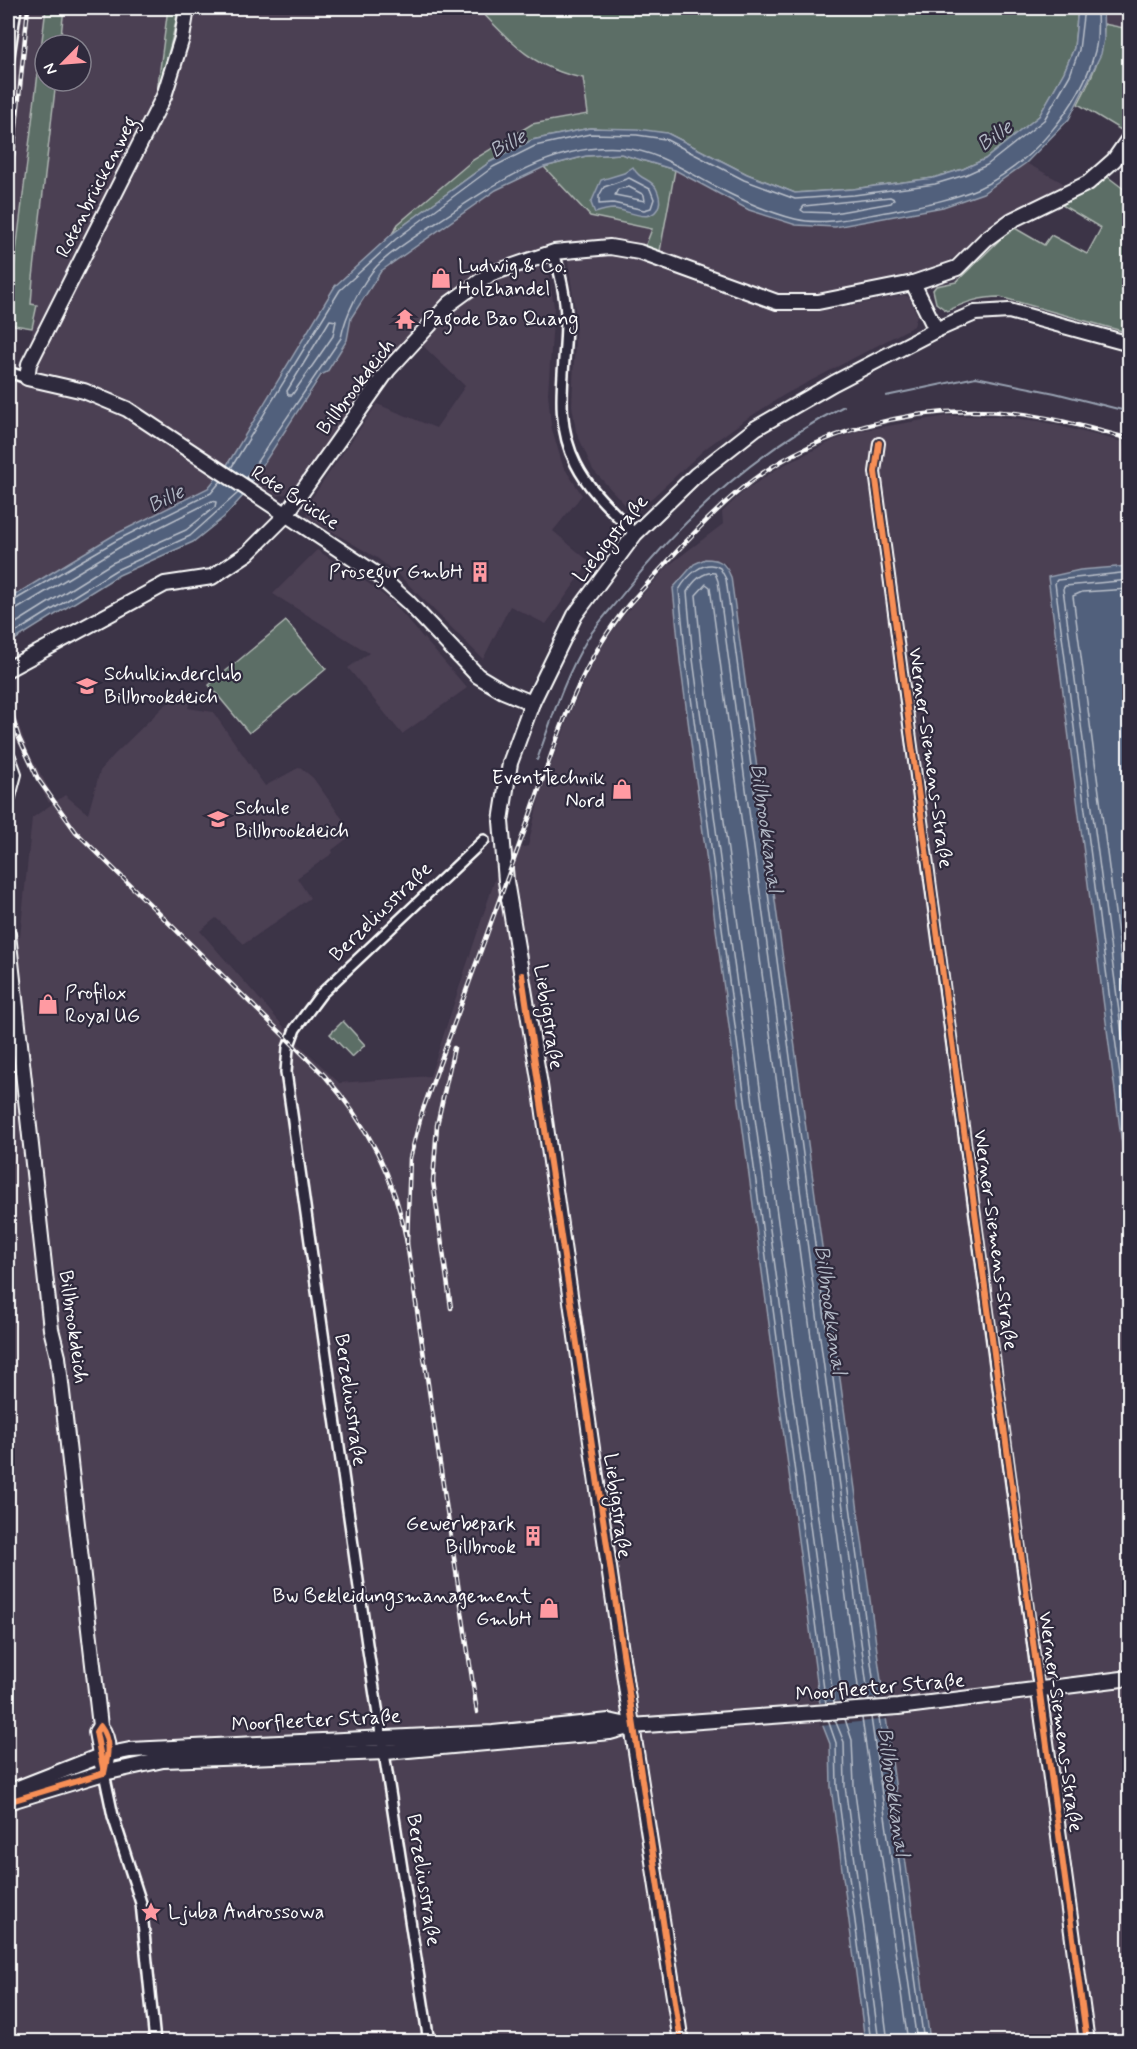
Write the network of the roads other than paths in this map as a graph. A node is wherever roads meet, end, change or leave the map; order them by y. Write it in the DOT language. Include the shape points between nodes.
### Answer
graph roads {
  1 [pos="16,8"];
  2 [pos="187,8"];
  3 [pos="8,63"];
  4 [pos="1130,137"];
  5 [pos="554,252"];
  6 [pos="913,283"];
  7 [pos="936,330"];
  8 [pos="1130,344"];
  9 [pos="8,372"];
  10 [pos="27,378"];
  11 [pos="879,443"];
  12 [pos="285,516"];
  13 [pos="635,534"];
  14 [pos="8,669"];
  15 [pos="532,703"];
  16 [pos="8,757"];
  17 [pos="8,797"];
  18 [pos="484,840"];
  19 [pos="8,933"];
  20 [pos="1130,1678"];
  21 [pos="1039,1691"];
  22 [pos="632,1726"];
  23 [pos="383,1736"];
  24 [pos="386,1752"];
  25 [pos="104,1755"];
  26 [pos="104,1773"];
  27 [pos="8,1792"];
  28 [pos="8,1802"];
  29 [pos="155,2042"];
  30 [pos="429,2042"];
  31 [pos="681,2042"];
  32 [pos="1087,2042"];
  1 -- 3 [label="street"];
  2 -- 10 [label="street, Rotenbrückenweg" via="164,96 29,364"];
  4 -- 6 [label="street, Billbrookdeich" via="1114,160 1088,183 1012,220 957,268"];
  5 -- 6 [label="street, Billbrookdeich" via="610,247 639,252 777,302 818,302"];
  5 -- 12 [label="street, Billbrookdeich" via="490,274 450,304 388,370"];
  5 -- 13 [label="street" via="565,303 563,429 576,465 589,485"];
  6 -- 7 [label="street"];
  7 -- 8 [label="street, Liebigstraße" via="975,313 1009,311"];
  7 -- 13 [label="street, Liebigstraße" via="806,398 756,429 696,475"];
  9 -- 10 [label="street, Rote Brücke"];
  10 -- 12 [label="street, Rote Brücke" via="84,391 127,409"];
  11 -- 21 [label="street, Werner-Siemens-Straße" via="875,471"];
  12 -- 14 [label="street, Billbrookdeich" via="248,553 212,577 165,584"];
  12 -- 15 [label="street, Rote Brücke" via="379,576 478,676"];
  13 -- 15 [label="street, Liebigstraße" via="575,615"];
  15 -- 22 [label="street, Liebigstraße" via="504,788 502,844"];
  16 -- 17 [label="street" via="14,774"];
  18 -- 23 [label="street, Berzeliusstraße" via="321,994 295,1029 288,1048 286,1087"];
  19 -- 25 [label="street, Billbrookdeich" via="100,1726 96,1732"];
  20 -- 21 [label="street, Moorfleeter Straße"];
  21 -- 22 [label="street, Moorfleeter Straße" via="807,1715"];
  21 -- 32 [label="street, Werner-Siemens-Straße"];
  22 -- 23 [label="street, Moorfleeter Straße" via="609,1721 493,1732"];
  22 -- 24 [label="street, Moorfleeter Straße" via="610,1732"];
  22 -- 31 [label="street, Liebigstraße"];
  23 -- 24 [label="street, Berzeliusstraße"];
  23 -- 25 [label="street, Moorfleeter Straße" via="130,1750"];
  24 -- 26 [label="street, Moorfleeter Straße" via="186,1758"];
  24 -- 30 [label="street, Berzeliusstraße"];
  25 -- 26 [label="street, Billbrookdeich"];
  25 -- 27 [label="street, Moorfleeter Straße"];
  26 -- 28 [label="street, Moorfleeter Straße"];
  26 -- 29 [label="street, Billbrookdeich" via="113,1816 141,1903"];
}
